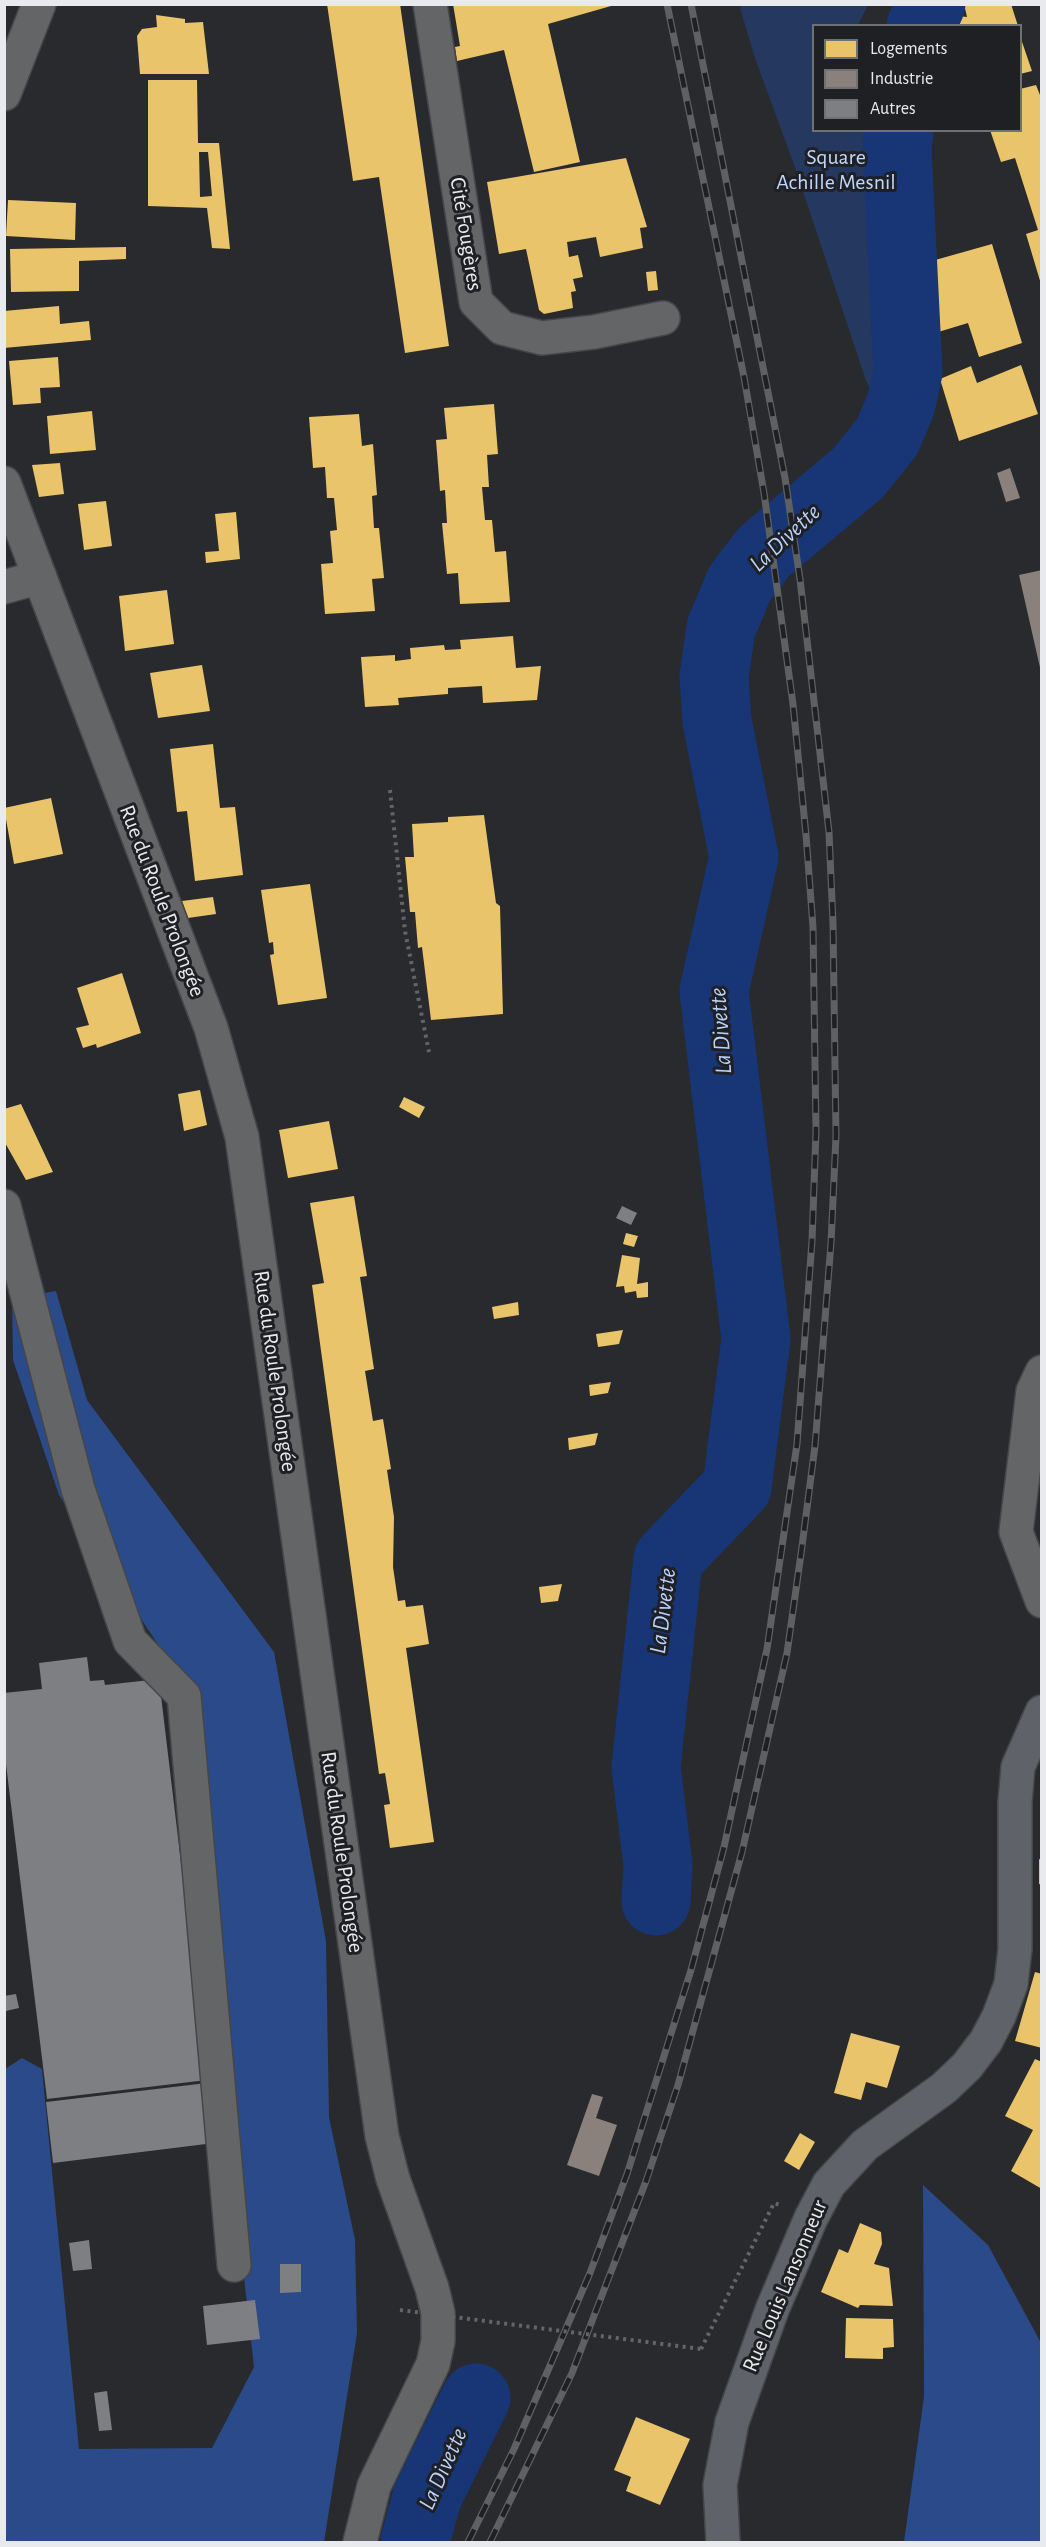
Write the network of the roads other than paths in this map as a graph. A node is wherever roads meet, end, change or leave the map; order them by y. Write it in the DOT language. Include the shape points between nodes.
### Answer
graph roads {
  1 [pos="39,4"];
  2 [pos="430,4"];
  3 [pos="4,94"];
  4 [pos="663,318"];
  5 [pos="4,483"];
  6 [pos="40,577"];
  7 [pos="4,587"];
  8 [pos="4,1206"];
  9 [pos="1041,1372"];
  10 [pos="1041,1600"];
  11 [pos="1041,1712"];
  12 [pos="234,2265"];
  13 [pos="360,2542"];
  14 [pos="723,2542"];
  1 -- 3 [label="street"];
  2 -- 4 [label="street, Cité Fougères" via="476,302 502,328 542,338"];
  5 -- 6 [label="street, Rue du Roule Prolongée"];
  6 -- 7 [label="street"];
  6 -- 13 [label="street, Rue du Roule Prolongée" via="210,1028 242,1137 382,2136 438,2313 433,2364 374,2486"];
  8 -- 12 [label="street" via="78,1489 130,1641 184,1696"];
  9 -- 10 [label="street" via="1033,1391 1016,1532"];
  11 -- 14 [label="main road, Rue Louis Lansonneur" via="1018,1767 1015,1949 1011,1984 999,2016 967,2066 944,2088 866,2145 844,2165 824,2192 772,2310 732,2422 720,2485"];
}
